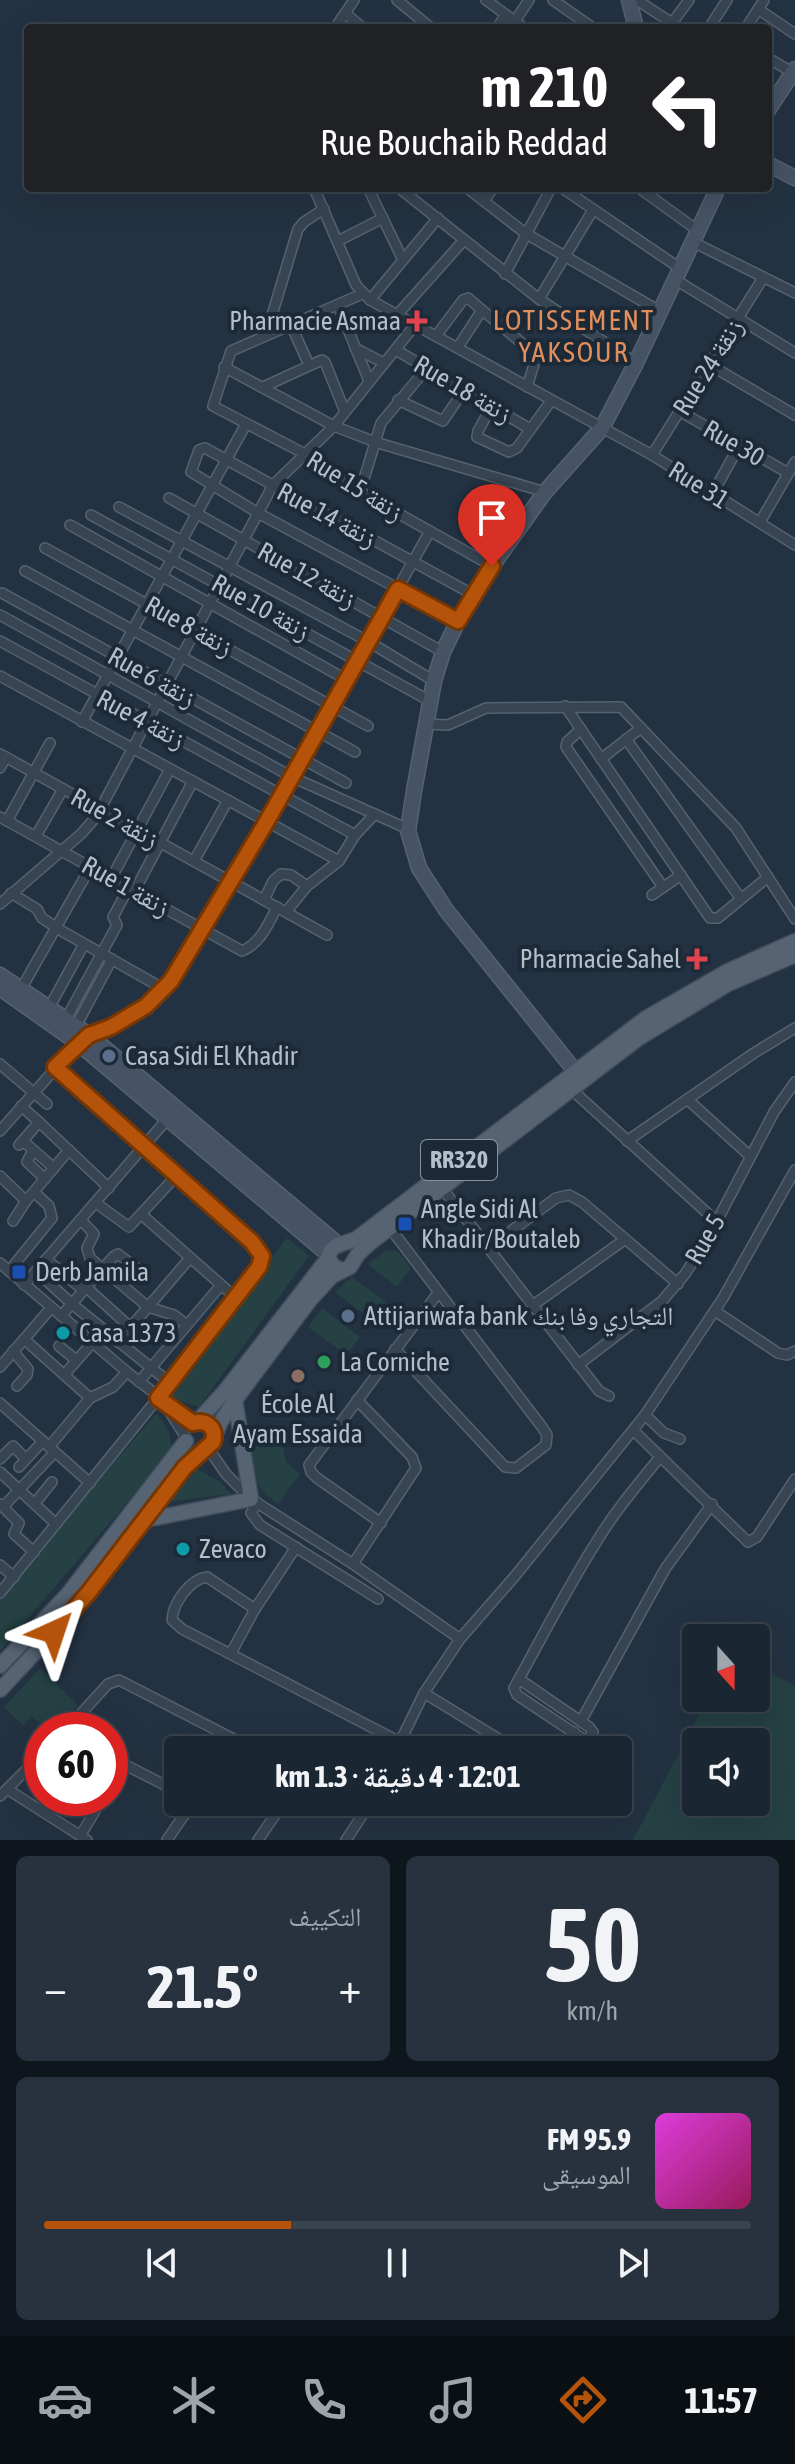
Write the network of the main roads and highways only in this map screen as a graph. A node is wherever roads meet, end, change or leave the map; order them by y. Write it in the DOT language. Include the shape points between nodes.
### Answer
graph roads {
  1 [pos="795,941"];
  2 [pos="795,955"];
  3 [pos="335,1251"];
  4 [pos="348,1265"];
  5 [pos="235,1400"];
  6 [pos="191,1431"];
  7 [pos="208,1445"];
  8 [pos="145,1520"];
  9 [pos="0,1666"];
  10 [pos="0,1690"];
  1 -- 3 [label="main road, RR320" via="753,958 646,1018"];
  2 -- 4 [label="main road, RR320" via="701,999 639,1038"];
  3 -- 4 [label="main road" via="333,1267"];
  3 -- 4 [label="main road" via="351,1250"];
  3 -- 6 [label="main road, RR320"];
  4 -- 5 [label="main road, RR320" via="310,1300"];
  5 -- 7 [label="main road, RR320"];
  5 -- 8 [label="main road" via="254,1500"];
  6 -- 7 [label="main road" via="193,1449"];
  6 -- 7 [label="main road" via="207,1423"];
  6 -- 9 [label="main road, RR320" via="68,1594"];
  7 -- 8 [label="main road, RR320"];
  8 -- 10 [label="main road, RR320" via="72,1613"];
}
